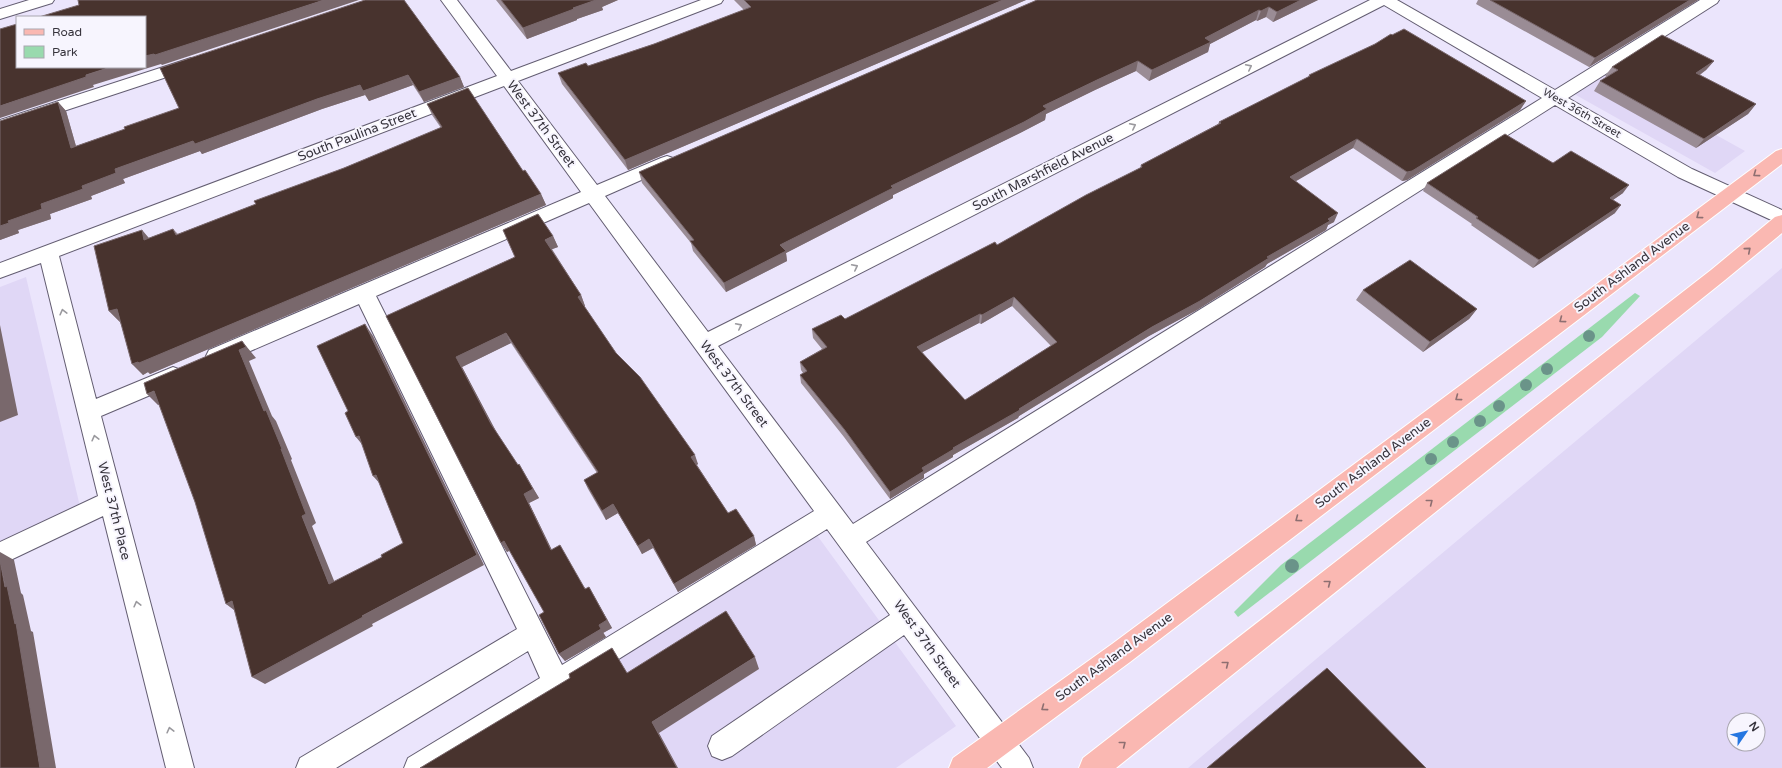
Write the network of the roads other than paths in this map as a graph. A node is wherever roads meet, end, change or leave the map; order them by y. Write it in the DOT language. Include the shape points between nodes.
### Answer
graph roads {
  1 [pos="46,0"];
  2 [pos="449,0"];
  3 [pos="715,0"];
  4 [pos="1382,0"];
  5 [pos="1386,0"];
  6 [pos="1712,0"];
  7 [pos="0,14"];
  8 [pos="205,58"];
  9 [pos="508,78"];
  10 [pos="1555,97"];
  11 [pos="0,126"];
  12 [pos="684,155"];
  13 [pos="1782,155"];
  14 [pos="1730,193"];
  15 [pos="594,194"];
  16 [pos="1782,218"];
  17 [pos="1782,222"];
  18 [pos="48,253"];
  19 [pos="0,271"];
  20 [pos="364,293"];
  21 [pos="704,344"];
  22 [pos="88,412"];
  23 [pos="111,501"];
  24 [pos="831,514"];
  25 [pos="850,539"];
  26 [pos="0,554"];
  27 [pos="908,617"];
  28 [pos="532,634"];
  29 [pos="557,683"];
  30 [pos="998,741"];
  31 [pos="722,746"];
  32 [pos="180,768"];
  33 [pos="310,768"];
  34 [pos="418,768"];
  35 [pos="963,768"];
  36 [pos="1019,768"];
  37 [pos="1093,768"];
  1 -- 7 [label="street"];
  2 -- 9 [label="street, West 37th Street"];
  3 -- 9 [label="street, South Paulina Street"];
  21 -- 4 [label="street, South Marshfield Avenue, one-way"];
  5 -- 10 [label="street, West 36th Street"];
  6 -- 10 [label="street"];
  8 -- 11 [label="street"];
  9 -- 15 [label="street, West 37th Street"];
  9 -- 18 [label="street, South Paulina Street"];
  10 -- 14 [label="street, West 36th Street" via="1685,173"];
  10 -- 25 [label="street"];
  12 -- 15 [label="street"];
  13 -- 14 [label="main road, South Ashland Avenue, one-way"];
  14 -- 16 [label="street, West 36th Street"];
  14 -- 30 [label="main road, South Ashland Avenue, one-way" via="1121,653"];
  15 -- 20 [label="street"];
  15 -- 21 [label="street, West 37th Street"];
  37 -- 17 [label="main road, one-way"];
  18 -- 19 [label="street, South Paulina Street"];
  22 -- 18 [label="street, West 37th Place, one-way"];
  20 -- 22 [label="street"];
  20 -- 28 [label="street"];
  21 -- 24 [label="street, West 37th Street"];
  23 -- 22 [label="street, West 37th Place, one-way"];
  23 -- 26 [label="street"];
  32 -- 23 [label="street, West 37th Place, one-way"];
  24 -- 25 [label="street, West 37th Street"];
  24 -- 29 [label="street"];
  25 -- 27 [label="street, West 37th Street"];
  27 -- 30 [label="street, West 37th Street"];
  27 -- 31 [label="street"];
  28 -- 29 [label="street"];
  28 -- 33 [label="street"];
  29 -- 34 [label="street"];
  30 -- 35 [label="main road, South Ashland Avenue"];
  30 -- 36 [label="street, West 37th Street"];
}
